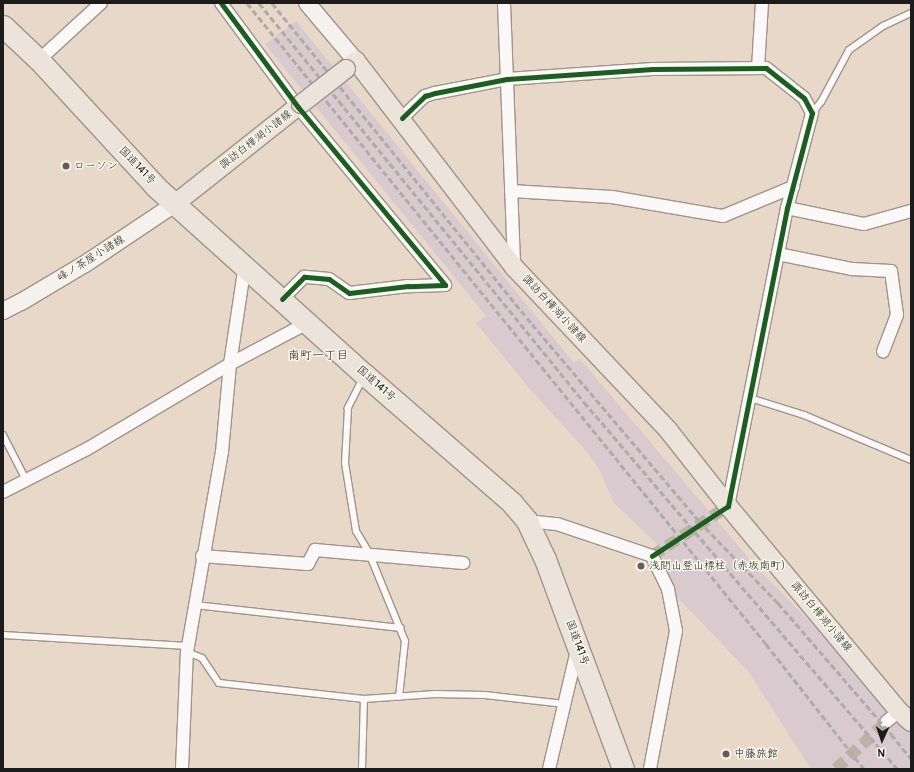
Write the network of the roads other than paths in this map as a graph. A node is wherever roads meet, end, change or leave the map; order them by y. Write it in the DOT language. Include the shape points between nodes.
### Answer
graph roads {
  1 [pos="101,3"];
  2 [pos="221,3"];
  3 [pos="307,3"];
  4 [pos="504,3"];
  5 [pos="762,3"];
  6 [pos="911,13"];
  7 [pos="3,26"];
  8 [pos="39,60"];
  9 [pos="351,65"];
  10 [pos="758,68"];
  11 [pos="507,79"];
  12 [pos="300,106"];
  13 [pos="812,113"];
  14 [pos="402,118"];
  15 [pos="793,187"];
  16 [pos="511,191"];
  17 [pos="176,203"];
  18 [pos="787,208"];
  19 [pos="911,211"];
  20 [pos="778,254"];
  21 [pos="245,265"];
  22 [pos="514,267"];
  23 [pos="282,299"];
  24 [pos="3,311"];
  25 [pos="307,323"];
  26 [pos="884,351"];
  27 [pos="230,364"];
  28 [pos="365,375"];
  29 [pos="750,398"];
  30 [pos="3,435"];
  31 [pos="911,460"];
  32 [pos="26,480"];
  33 [pos="3,492"];
  34 [pos="727,507"];
  35 [pos="527,521"];
  36 [pos="369,553"];
  37 [pos="202,556"];
  38 [pos="463,563"];
  39 [pos="195,605"];
  40 [pos="401,628"];
  41 [pos="3,635"];
  42 [pos="578,648"];
  43 [pos="188,649"];
  44 [pos="399,697"];
  45 [pos="364,699"];
  46 [pos="564,704"];
  47 [pos="899,718"];
  48 [pos="182,769"];
  49 [pos="362,769"];
  50 [pos="549,769"];
  51 [pos="623,769"];
  52 [pos="650,769"];
  1 -- 8 [label="street"];
  2 -- 12 [label="street"];
  3 -- 9 [label="main road"];
  4 -- 11 [label="street"];
  5 -- 10 [label="street"];
  6 -- 13 [label="lane" via="883,26 849,50 821,102"];
  7 -- 8 [label="highway, 国道141号"];
  8 -- 17 [label="highway, 国道141号" via="156,187"];
  9 -- 12 [label="main road, 諏訪白樺湖小諸線, bridge"];
  9 -- 14 [label="main road, 諏訪白樺湖小諸線"];
  10 -- 11 [label="street" via="653,69"];
  10 -- 13 [label="street" via="766,68 804,98"];
  11 -- 14 [label="street" via="425,96"];
  11 -- 16 [label="street"];
  12 -- 17 [label="main road, 諏訪白樺湖小諸線"];
  12 -- 23 [label="street" via="445,285 408,286 349,293 329,279 304,277"];
  13 -- 15 [label="street"];
  14 -- 22 [label="main road, 諏訪白樺湖小諸線"];
  15 -- 16 [label="street" via="723,216 612,197"];
  15 -- 18 [label="street"];
  16 -- 22 [label="street"];
  17 -- 21 [label="highway, 国道141号" via="191,220"];
  17 -- 24 [label="main road, 峰ノ茶屋小諸線" via="85,264"];
  18 -- 19 [label="street" via="864,224"];
  18 -- 20 [label="street"];
  20 -- 26 [label="street" via="852,269 891,271 897,315"];
  20 -- 29 [label="street"];
  21 -- 23 [label="highway, 国道141号"];
  21 -- 27 [label="street"];
  22 -- 34 [label="main road, 諏訪白樺湖小諸線" via="668,430"];
  23 -- 25 [label="highway, 国道141号"];
  25 -- 27 [label="street"];
  25 -- 28 [label="highway, 国道141号"];
  27 -- 32 [label="street" via="87,449"];
  27 -- 37 [label="street" via="222,452"];
  28 -- 35 [label="highway, 国道141号" via="512,503"];
  28 -- 36 [label="lane" via="348,408 344,463 356,531"];
  29 -- 31 [label="lane" via="804,415"];
  29 -- 34 [label="street"];
  30 -- 32 [label="lane"];
  32 -- 33 [label="street"];
  34 -- 47 [label="main road, 諏訪白樺湖小諸線"];
  35 -- 42 [label="highway, 国道141号" via="545,559"];
  35 -- 52 [label="street" via="557,524 652,556 668,589 676,631"];
  36 -- 37 [label="street" via="316,550 308,564"];
  36 -- 38 [label="street"];
  36 -- 40 [label="lane"];
  37 -- 39 [label="street"];
  39 -- 40 [label="lane"];
  39 -- 43 [label="street"];
  40 -- 44 [label="lane" via="405,641"];
  41 -- 43 [label="lane"];
  42 -- 46 [label="street"];
  42 -- 51 [label="highway, 国道141号"];
  43 -- 45 [label="lane" via="202,658 220,683"];
  43 -- 48 [label="street"];
  44 -- 45 [label="lane"];
  44 -- 46 [label="lane" via="436,694 485,695"];
  45 -- 49 [label="lane"];
  46 -- 50 [label="street"];
}
